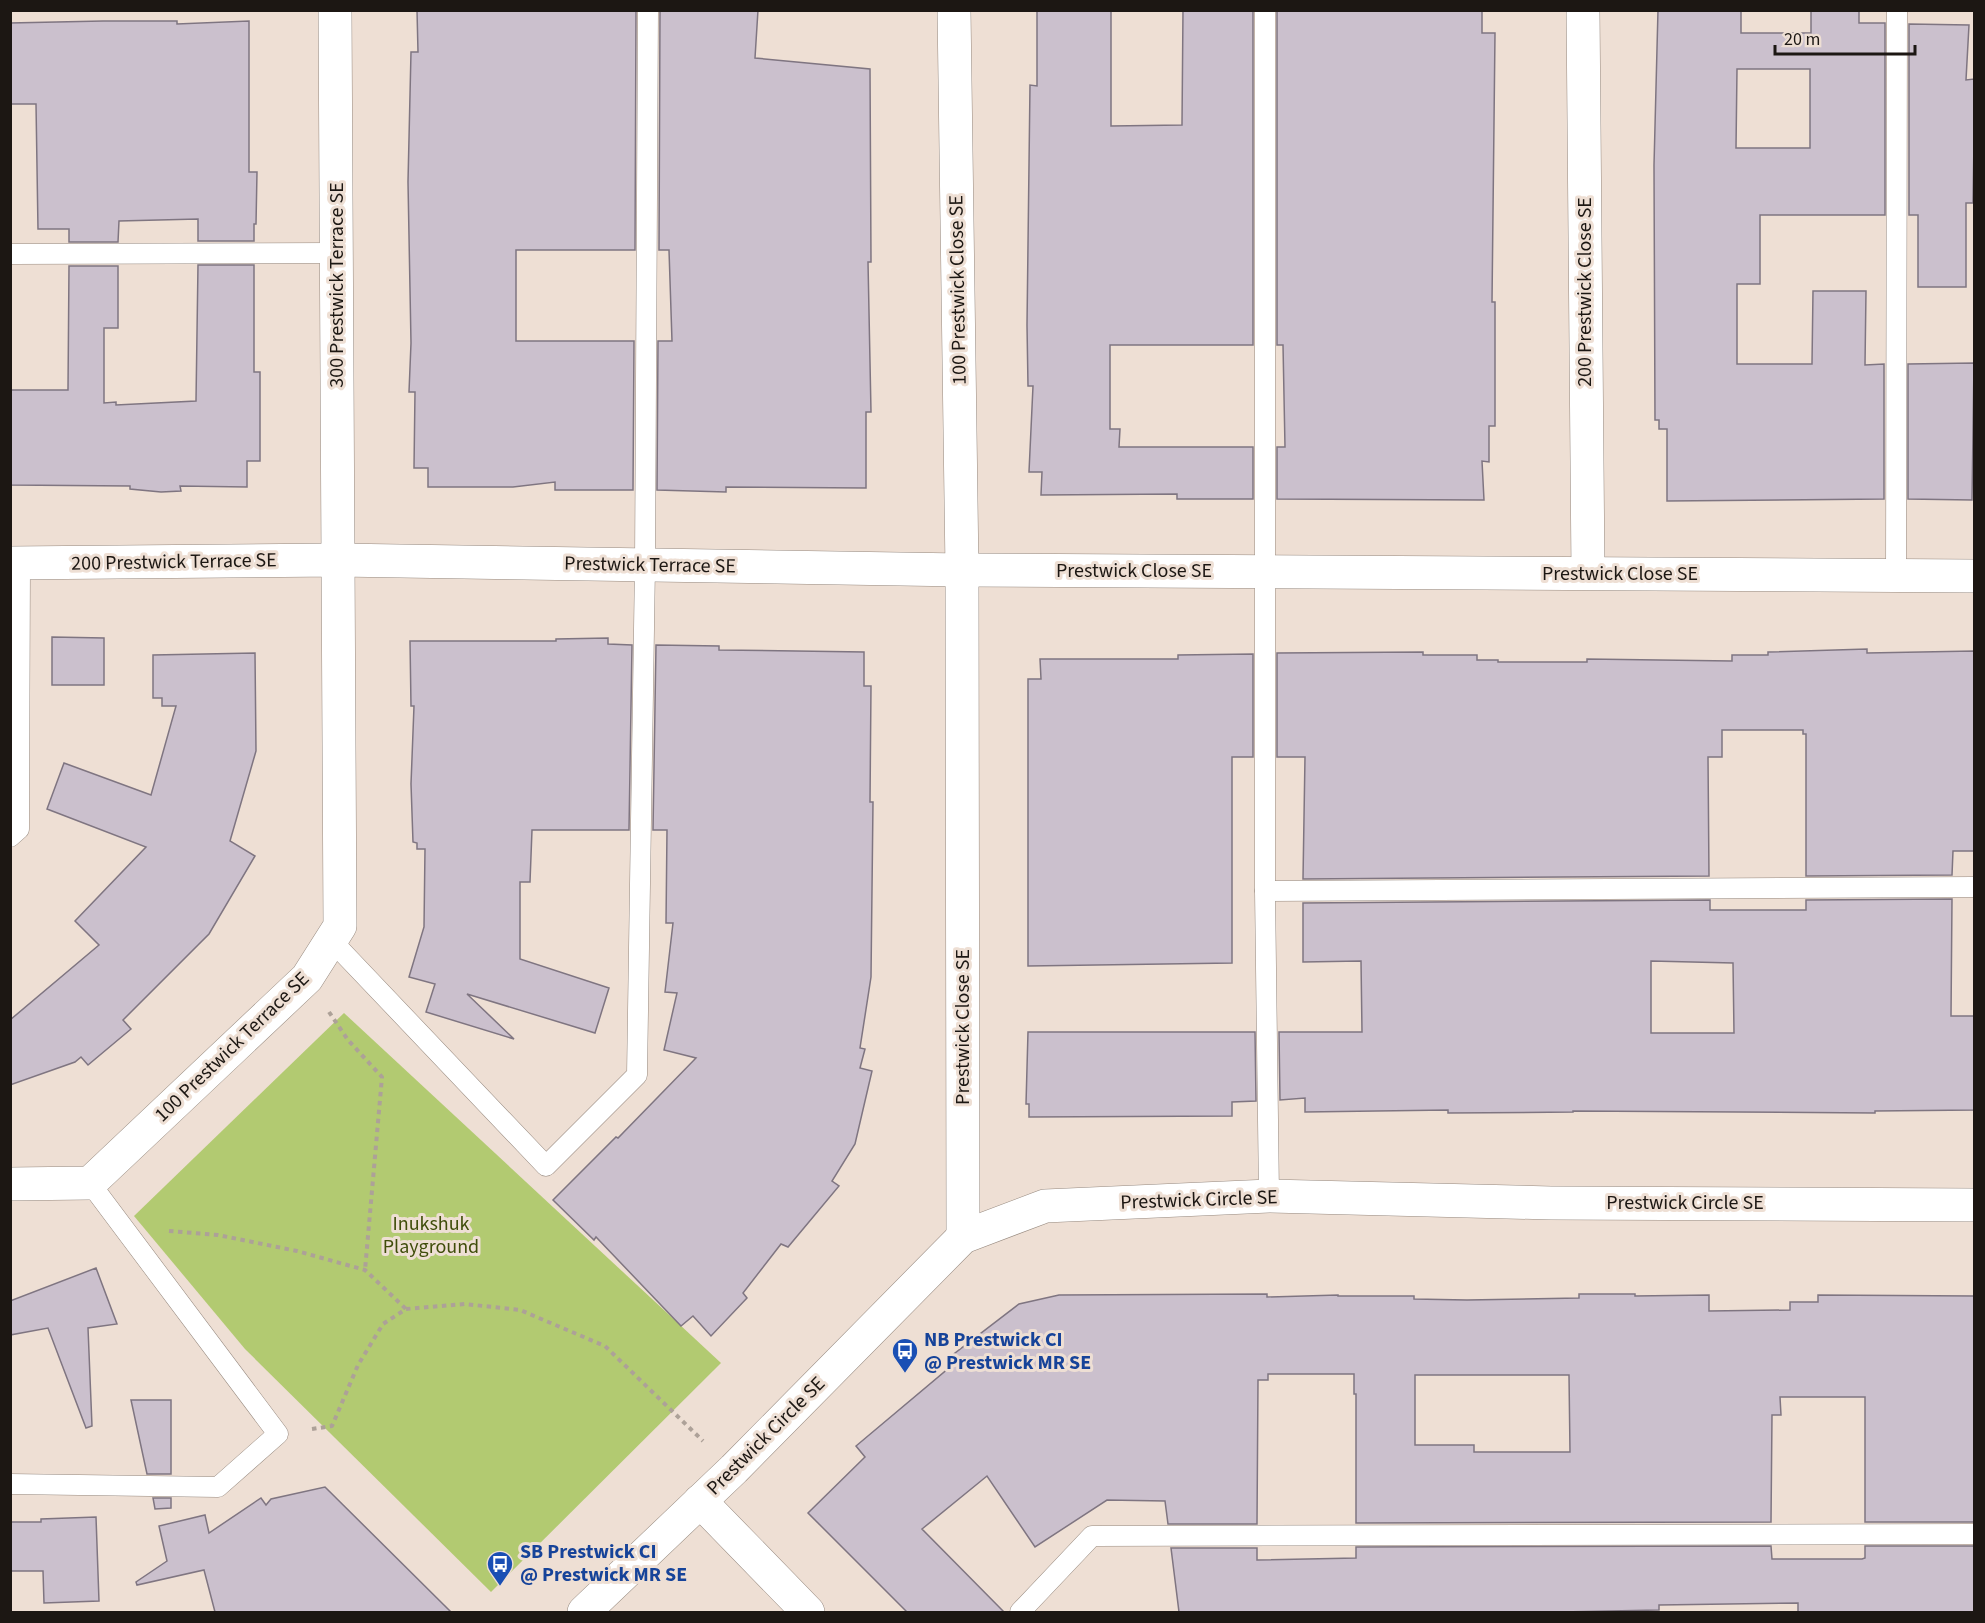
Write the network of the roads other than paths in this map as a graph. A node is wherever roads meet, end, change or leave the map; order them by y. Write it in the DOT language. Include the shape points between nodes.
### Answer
graph roads {
  1 [pos="335,10"];
  2 [pos="648,10"];
  3 [pos="954,10"];
  4 [pos="1265,10"];
  5 [pos="1583,10"];
  6 [pos="1898,10"];
  7 [pos="337,253"];
  8 [pos="10,254"];
  9 [pos="338,560"];
  10 [pos="15,563"];
  11 [pos="645,565"];
  12 [pos="962,570"];
  13 [pos="1265,572"];
  14 [pos="1588,573"];
  15 [pos="1896,576"];
  16 [pos="1974,576"];
  17 [pos="10,837"];
  18 [pos="1974,887"];
  19 [pos="1265,891"];
  20 [pos="331,940"];
  21 [pos="90,1183"];
  22 [pos="10,1184"];
  23 [pos="1269,1197"];
  24 [pos="1974,1205"];
  25 [pos="963,1238"];
  26 [pos="10,1484"];
  27 [pos="700,1501"];
  28 [pos="1974,1533"];
  29 [pos="584,1612"];
  30 [pos="808,1612"];
  31 [pos="1020,1612"];
  1 -- 7 [label="street, 300 Prestwick Terrace SE"];
  2 -- 11 [label="lane"];
  3 -- 12 [label="street, 100 Prestwick Close SE"];
  4 -- 13 [label="lane"];
  5 -- 14 [label="street, 200 Prestwick Close SE"];
  6 -- 15 [label="lane"];
  7 -- 8 [label="lane"];
  7 -- 9 [label="street, 300 Prestwick Terrace SE"];
  9 -- 10 [label="street, 200 Prestwick Terrace SE"];
  9 -- 11 [label="street, Prestwick Terrace SE"];
  9 -- 20 [label="street, 100 Prestwick Terrace SE" via="340,926"];
  10 -- 17 [label="lane" via="19,829"];
  11 -- 12 [label="street, Prestwick Terrace SE"];
  11 -- 20 [label="lane" via="637,1075 546,1166"];
  12 -- 13 [label="street, Prestwick Close SE"];
  12 -- 25 [label="street, Prestwick Close SE"];
  13 -- 14 [label="street, Prestwick Close SE"];
  13 -- 19 [label="lane"];
  14 -- 15 [label="street, Prestwick Close SE"];
  15 -- 16 [label="street, Prestwick Close SE"];
  18 -- 19 [label="lane"];
  19 -- 23 [label="lane"];
  20 -- 21 [label="street, 100 Prestwick Terrace SE" via="307,978"];
  21 -- 22 [label="street"];
  21 -- 26 [label="lane" via="278,1434 218,1487"];
  23 -- 24 [label="street, Prestwick Circle SE"];
  23 -- 25 [label="street, Prestwick Circle SE" via="1045,1206"];
  25 -- 27 [label="street, Prestwick Circle SE"];
  27 -- 29 [label="street, Prestwick Circle SE"];
  27 -- 30 [label="street"];
  28 -- 31 [label="lane" via="1092,1536"];
}
